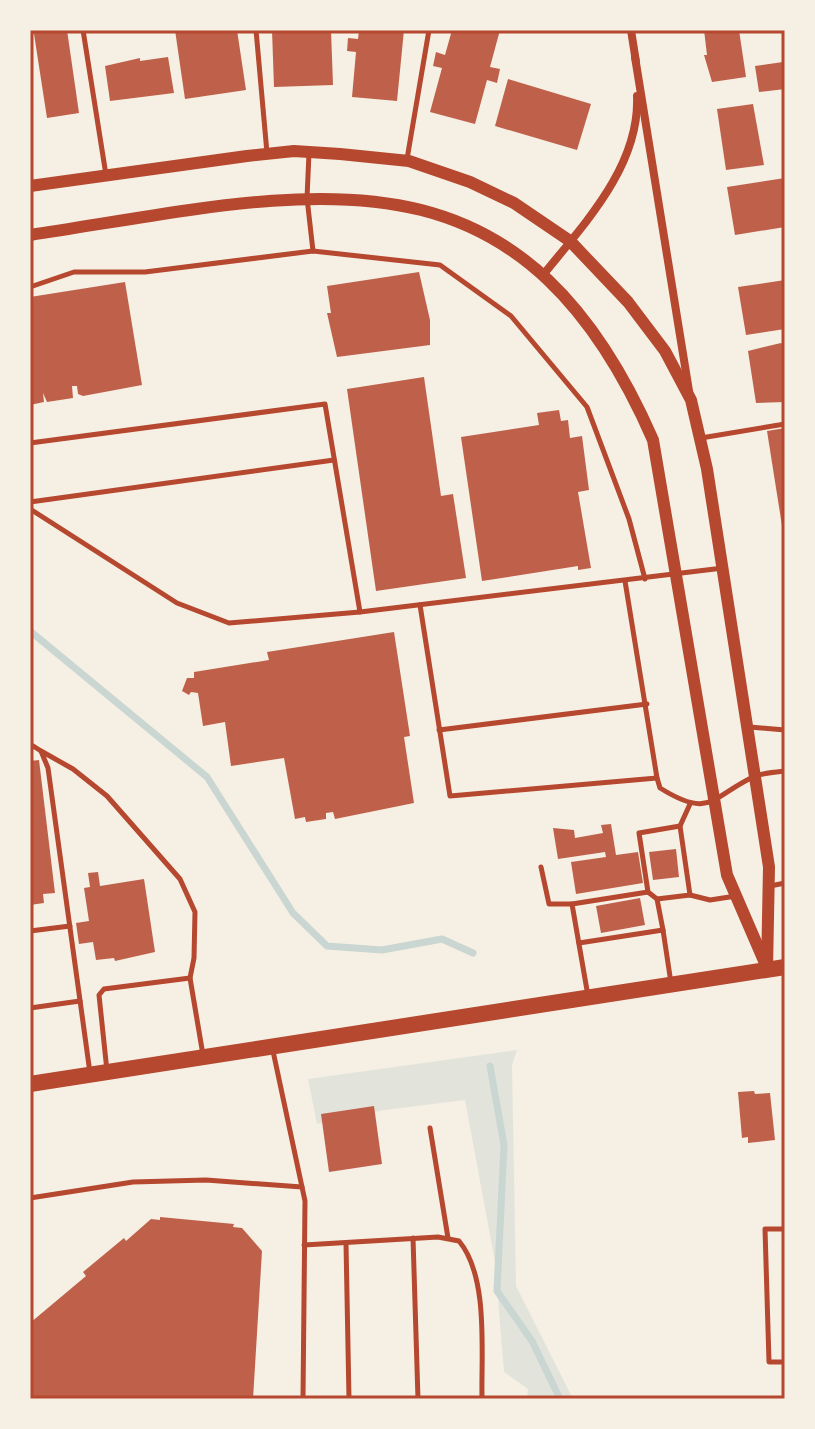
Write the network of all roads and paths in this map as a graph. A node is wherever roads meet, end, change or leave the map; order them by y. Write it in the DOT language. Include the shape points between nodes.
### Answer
graph roads {
  1 [pos="83,30"];
  2 [pos="256,30"];
  3 [pos="429,30"];
  4 [pos="631,30"];
  5 [pos="635,57"];
  6 [pos="309,152"];
  7 [pos="267,154"];
  8 [pos="406,161"];
  9 [pos="106,175"];
  10 [pos="30,186"];
  11 [pos="307,198"];
  12 [pos="30,235"];
  13 [pos="570,241"];
  14 [pos="313,251"];
  15 [pos="543,275"];
  16 [pos="30,287"];
  17 [pos="691,400"];
  18 [pos="785,424"];
  19 [pos="700,438"];
  20 [pos="30,443"];
  21 [pos="334,460"];
  22 [pos="30,502"];
  23 [pos="30,509"];
  24 [pos="723,568"];
  25 [pos="676,575"];
  26 [pos="645,579"];
  27 [pos="625,581"];
  28 [pos="420,605"];
  29 [pos="360,612"];
  30 [pos="647,704"];
  31 [pos="747,726"];
  32 [pos="439,730"];
  33 [pos="785,730"];
  34 [pos="30,744"];
  35 [pos="41,751"];
  36 [pos="785,771"];
  37 [pos="755,776"];
  38 [pos="657,778"];
  39 [pos="715,802"];
  40 [pos="690,804"];
  41 [pos="680,826"];
  42 [pos="541,867"];
  43 [pos="785,883"];
  44 [pos="769,886"];
  45 [pos="648,892"];
  46 [pos="690,895"];
  47 [pos="736,896"];
  48 [pos="657,899"];
  49 [pos="572,904"];
  50 [pos="70,926"];
  51 [pos="663,930"];
  52 [pos="30,931"];
  53 [pos="579,943"];
  54 [pos="785,967"];
  55 [pos="767,969"];
  56 [pos="190,978"];
  57 [pos="672,984"];
  58 [pos="588,997"];
  59 [pos="80,1001"];
  60 [pos="30,1008"];
  61 [pos="272,1046"];
  62 [pos="203,1057"];
  63 [pos="98,1073"];
  64 [pos="30,1084"];
  65 [pos="430,1128"];
  66 [pos="302,1187"];
  67 [pos="30,1198"];
  68 [pos="785,1229"];
  69 [pos="413,1238"];
  70 [pos="448,1238"];
  71 [pos="346,1243"];
  72 [pos="304,1245"];
  73 [pos="785,1362"];
  74 [pos="303,1399"];
  75 [pos="349,1399"];
  76 [pos="418,1399"];
  77 [pos="482,1399"];
  1 -- 9 [label="lane"];
  2 -- 7 [label="lane"];
  3 -- 8 [label="lane"];
  4 -- 5 [label="street"];
  5 -- 13 [label="street" via="633,133 602,200"];
  5 -- 17 [label="street"];
  6 -- 7 [label="street"];
  6 -- 8 [label="street"];
  6 -- 11 [label="lane"];
  7 -- 9 [label="street"];
  8 -- 13 [label="street" via="514,203"];
  9 -- 10 [label="street"];
  11 -- 12 [label="street"];
  11 -- 14 [label="lane"];
  11 -- 15 [label="street" via="419,207 461,220 518,253"];
  13 -- 15 [label="street"];
  13 -- 17 [label="street" via="656,339"];
  14 -- 16 [label="lane" via="145,272 74,272"];
  14 -- 26 [label="lane" via="440,265 511,316 587,407 629,519"];
  15 -- 25 [label="street" via="604,344 633,393 653,440"];
  17 -- 19 [label="street"];
  18 -- 19 [label="lane"];
  19 -- 24 [label="street"];
  20 -- 21 [label="lane" via="325,404"];
  21 -- 22 [label="lane"];
  21 -- 29 [label="lane"];
  23 -- 29 [label="lane" via="177,603 229,623"];
  24 -- 25 [label="lane"];
  24 -- 31 [label="street"];
  25 -- 26 [label="lane"];
  25 -- 39 [label="street"];
  26 -- 27 [label="lane"];
  27 -- 28 [label="lane"];
  27 -- 30 [label="lane"];
  28 -- 29 [label="lane"];
  28 -- 32 [label="lane"];
  30 -- 32 [label="lane"];
  30 -- 38 [label="lane"];
  31 -- 33 [label="lane"];
  31 -- 37 [label="street"];
  32 -- 38 [label="lane" via="450,796"];
  34 -- 35 [label="lane"];
  35 -- 50 [label="lane" via="48,768"];
  35 -- 56 [label="lane" via="107,796 180,879 195,912"];
  36 -- 37 [label="lane"];
  37 -- 39 [label="lane"];
  37 -- 44 [label="street"];
  38 -- 40 [label="lane" via="660,788"];
  39 -- 40 [label="lane"];
  39 -- 47 [label="street" via="727,875"];
  40 -- 41 [label="lane"];
  41 -- 45 [label="lane" via="639,833"];
  41 -- 46 [label="lane"];
  42 -- 49 [label="lane" via="549,904"];
  43 -- 44 [label="lane"];
  44 -- 55 [label="street"];
  45 -- 48 [label="lane"];
  45 -- 49 [label="lane"];
  46 -- 47 [label="lane" via="710,900"];
  46 -- 48 [label="lane"];
  47 -- 55 [label="street"];
  48 -- 51 [label="lane"];
  49 -- 53 [label="lane"];
  50 -- 52 [label="lane"];
  50 -- 59 [label="lane"];
  51 -- 53 [label="lane"];
  51 -- 57 [label="lane"];
  53 -- 58 [label="lane"];
  54 -- 55 [label="main road"];
  55 -- 57 [label="main road"];
  56 -- 62 [label="lane"];
  56 -- 63 [label="lane" via="104,989 99,995"];
  57 -- 58 [label="main road"];
  58 -- 61 [label="main road"];
  59 -- 60 [label="lane"];
  59 -- 63 [label="lane"];
  61 -- 62 [label="main road"];
  61 -- 66 [label="lane"];
  62 -- 63 [label="main road"];
  63 -- 64 [label="main road"];
  65 -- 70 [label="lane"];
  66 -- 67 [label="lane" via="206,1180 133,1182"];
  66 -- 72 [label="lane"];
  68 -- 73 [label="lane" via="765,1229 769,1362"];
  69 -- 70 [label="lane"];
  69 -- 71 [label="lane"];
  69 -- 76 [label="lane"];
  70 -- 77 [label="lane" via="459,1241 471,1255 480,1309"];
  71 -- 72 [label="lane"];
  71 -- 75 [label="lane"];
  72 -- 74 [label="lane"];
}
